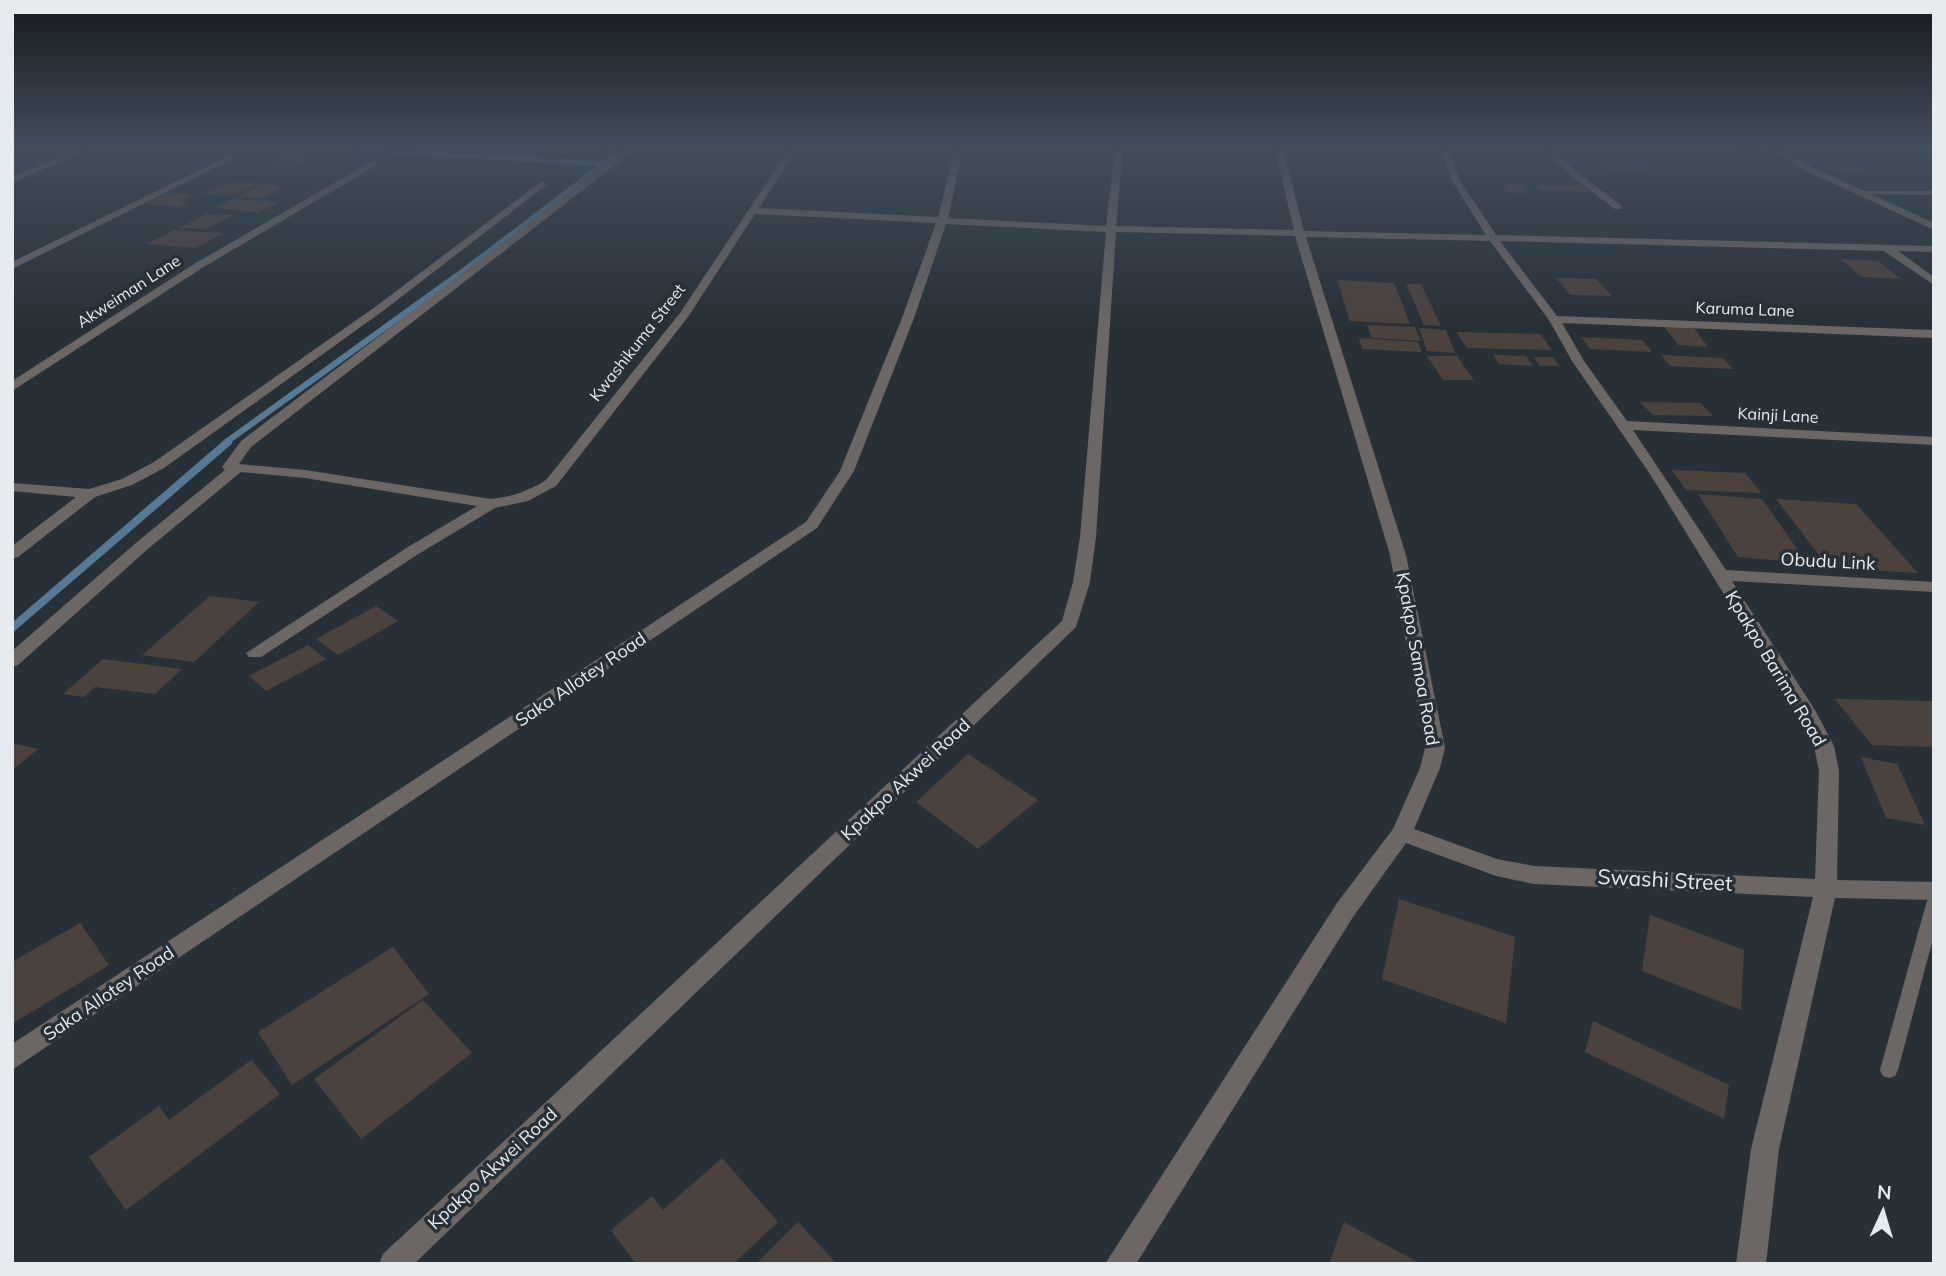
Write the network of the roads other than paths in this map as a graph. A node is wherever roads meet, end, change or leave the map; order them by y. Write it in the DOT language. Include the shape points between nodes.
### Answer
graph roads {
  1 [pos="129,209"];
  2 [pos="296,209"];
  3 [pos="510,209"];
  4 [pos="554,209"];
  5 [pos="946,209"];
  6 [pos="1112,209"];
  7 [pos="1294,209"];
  8 [pos="1474,209"];
  9 [pos="1895,209"];
  10 [pos="752,211"];
  11 [pos="943,221"];
  12 [pos="1934,227"];
  13 [pos="1110,229"];
  14 [pos="1300,234"];
  15 [pos="1494,240"];
  16 [pos="1887,248"];
  17 [pos="1934,249"];
  18 [pos="12,266"];
  19 [pos="1934,282"];
  20 [pos="1555,319"];
  21 [pos="1934,334"];
  22 [pos="12,387"];
  23 [pos="1621,425"];
  24 [pos="1934,441"];
  25 [pos="236,469"];
  26 [pos="12,487"];
  27 [pos="90,494"];
  28 [pos="491,504"];
  29 [pos="12,554"];
  30 [pos="1719,575"];
  31 [pos="1934,587"];
  32 [pos="255,653"];
  33 [pos="12,661"];
  34 [pos="1402,833"];
  35 [pos="1826,889"];
  36 [pos="1934,891"];
  37 [pos="1934,904"];
  38 [pos="12,1058"];
  39 [pos="1889,1070"];
  40 [pos="393,1264"];
  41 [pos="1119,1264"];
  42 [pos="1751,1264"];
  1 -- 18 [label="street"];
  2 -- 22 [label="street, Akweiman Lane"];
  3 -- 27 [label="street" via="379,309 159,465"];
  4 -- 25 [label="street" via="246,444 229,464"];
  5 -- 11 [label="street, Saka Allotey Road"];
  6 -- 13 [label="street, Kpakpo Akwei Road"];
  7 -- 14 [label="street, Kpakpo Samoa Road"];
  8 -- 15 [label="street, Kpakpo Barima Road"];
  9 -- 12 [label="street"];
  10 -- 11 [label="street"];
  10 -- 28 [label="street, Kwashikuma Street" via="684,315 551,483 516,501"];
  11 -- 13 [label="street"];
  11 -- 38 [label="street, Saka Allotey Road" via="847,471 812,525"];
  13 -- 14 [label="street"];
  13 -- 40 [label="street, Kpakpo Akwei Road" via="1087,534 1070,623"];
  14 -- 15 [label="street"];
  14 -- 34 [label="street, Kpakpo Samoa Road" via="1398,555 1435,748"];
  15 -- 16 [label="street"];
  15 -- 20 [label="street, Kpakpo Barima Road"];
  16 -- 17 [label="street"];
  16 -- 19 [label="street"];
  20 -- 21 [label="street, Karuma Lane"];
  20 -- 23 [label="street, Kpakpo Barima Road"];
  23 -- 24 [label="street, Kainji Lane"];
  23 -- 30 [label="street, Kpakpo Barima Road"];
  25 -- 28 [label="street, Kwashikuma Street" via="305,474"];
  25 -- 33 [label="street"];
  26 -- 27 [label="street"];
  27 -- 29 [label="street"];
  28 -- 32 [label="street"];
  30 -- 31 [label="street, Obudu Link"];
  30 -- 35 [label="street, Kpakpo Barima Road" via="1824,746 1829,771"];
  34 -- 35 [label="street, Swashi Street" via="1496,867 1534,875"];
  34 -- 41 [label="street, Kpakpo Samoa Road" via="1345,910"];
  35 -- 36 [label="street, Swashi Street"];
  35 -- 42 [label="street, Kpakpo Barima Road" via="1766,1149"];
  37 -- 39 [label="lane"];
}
